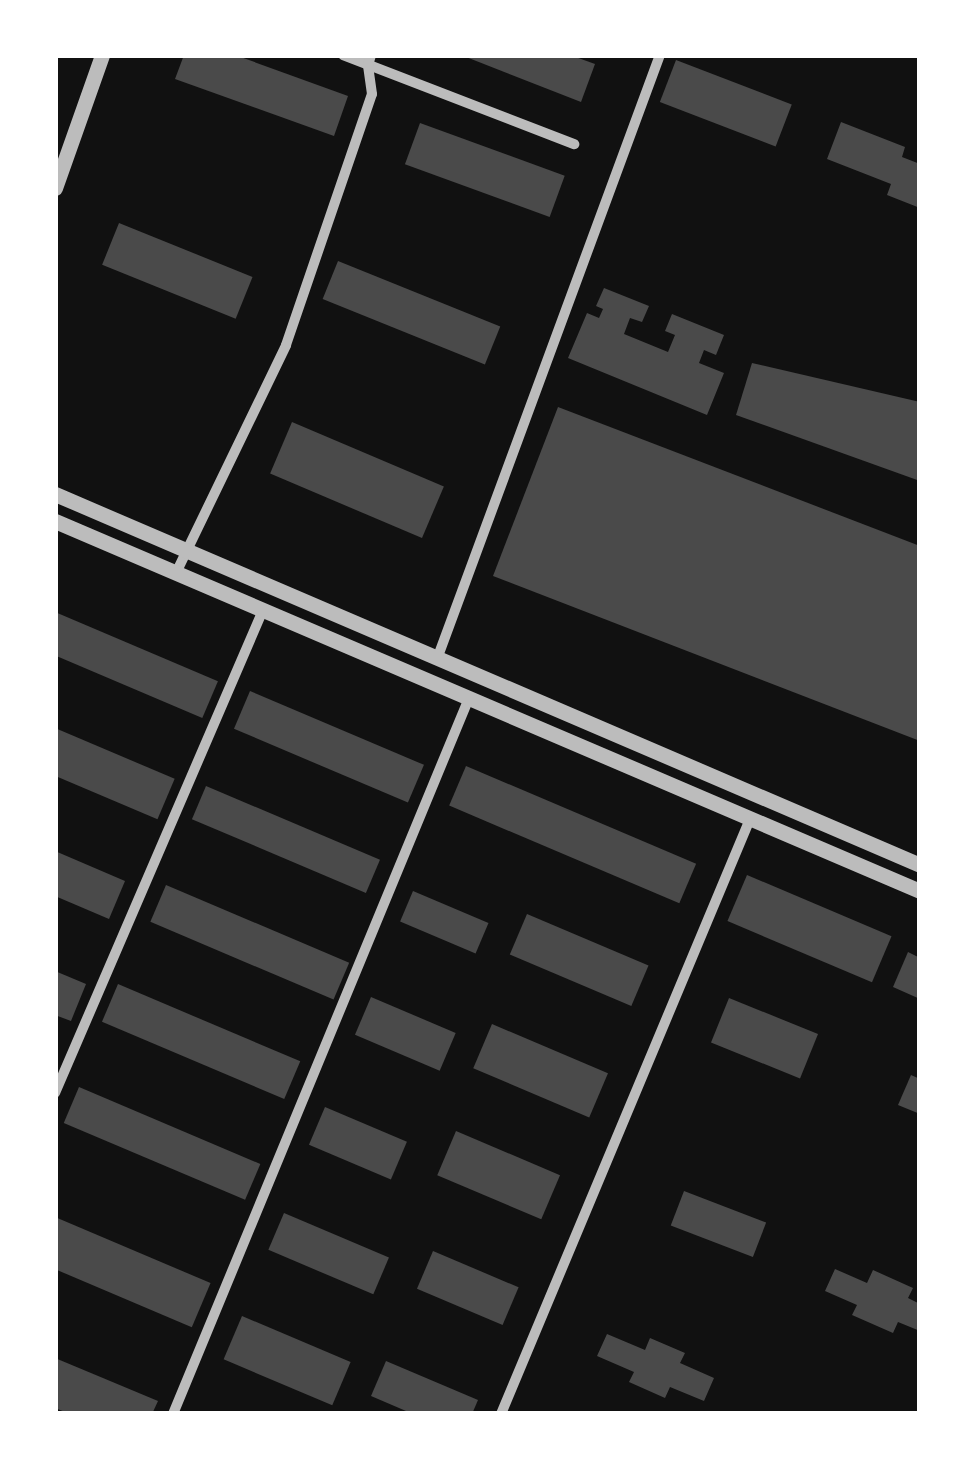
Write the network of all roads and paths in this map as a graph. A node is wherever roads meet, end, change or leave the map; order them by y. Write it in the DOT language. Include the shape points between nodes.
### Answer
graph roads {
  1 [pos="102,55"];
  2 [pos="343,55"];
  3 [pos="660,55"];
  4 [pos="370,60"];
  5 [pos="574,144"];
  6 [pos="55,188"];
  7 [pos="55,494"];
  8 [pos="55,521"];
  9 [pos="186,551"];
  10 [pos="176,573"];
  11 [pos="264,610"];
  12 [pos="437,659"];
  13 [pos="470,698"];
  14 [pos="750,819"];
  15 [pos="920,865"];
  16 [pos="920,892"];
  17 [pos="55,1094"];
  18 [pos="174,1414"];
  19 [pos="501,1414"];
  1 -- 6 [label="street"];
  2 -- 4 [label="street"];
  3 -- 12 [label="street"];
  4 -- 5 [label="street"];
  4 -- 9 [label="street" via="372,94 286,345"];
  7 -- 9 [label="street"];
  8 -- 10 [label="street"];
  9 -- 10 [label="street"];
  9 -- 12 [label="street"];
  10 -- 11 [label="street"];
  11 -- 13 [label="street"];
  11 -- 17 [label="street"];
  12 -- 15 [label="street"];
  13 -- 14 [label="street"];
  13 -- 18 [label="street"];
  14 -- 16 [label="street"];
  14 -- 19 [label="street"];
}
